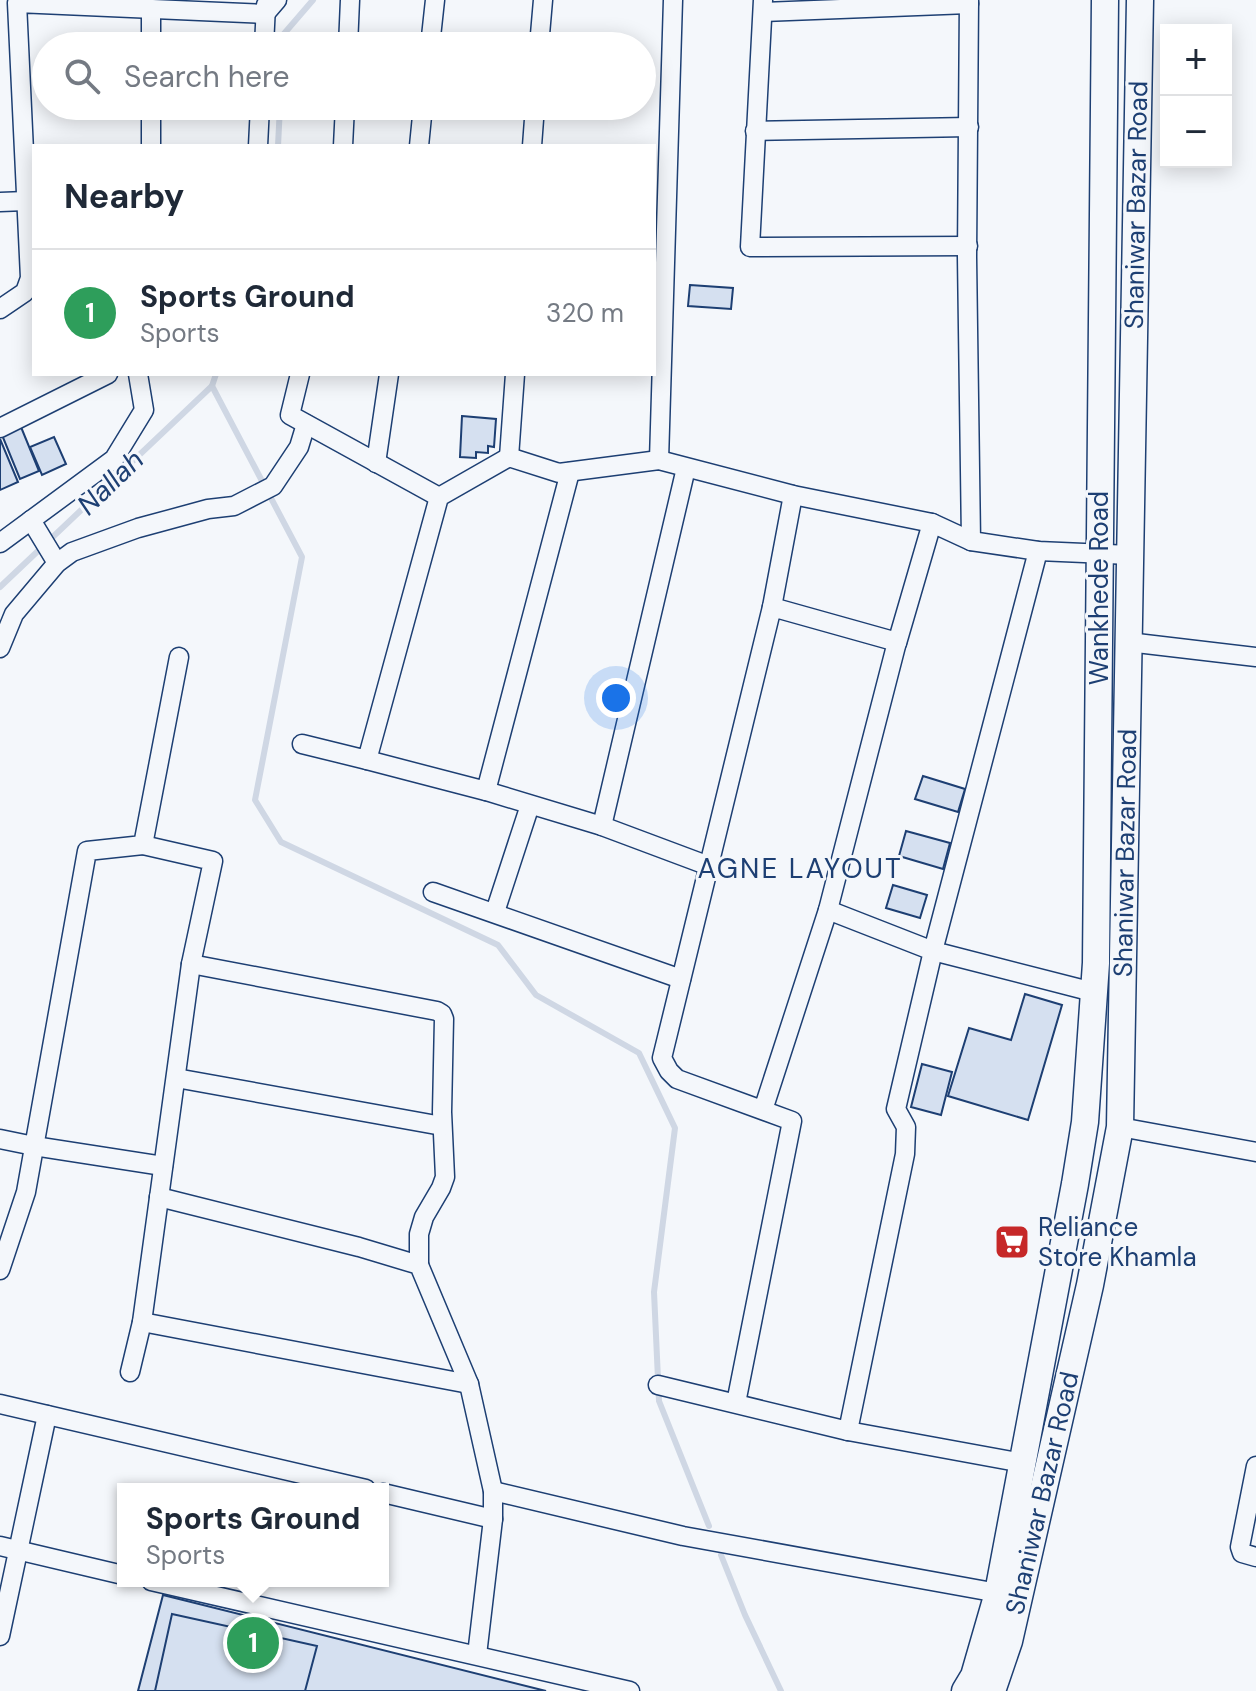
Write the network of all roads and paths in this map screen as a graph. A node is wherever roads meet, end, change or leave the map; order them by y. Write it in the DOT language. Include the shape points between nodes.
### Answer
graph roads {
  1 [pos="350,0"];
  2 [pos="435,0"];
  3 [pos="543,0"];
  4 [pos="673,0"];
  5 [pos="1105,0"];
  6 [pos="1140,0"];
  7 [pos="11,2"];
  8 [pos="969,2"];
  9 [pos="269,5"];
  10 [pos="142,6"];
  11 [pos="763,6"];
  12 [pos="148,32"];
  13 [pos="266,32"];
  14 [pos="349,32"];
  15 [pos="432,32"];
  16 [pos="540,32"];
  17 [pos="151,120"];
  18 [pos="259,120"];
  19 [pos="344,120"];
  20 [pos="422,120"];
  21 [pos="534,120"];
  22 [pos="969,127"];
  23 [pos="755,131"];
  24 [pos="151,144"];
  25 [pos="258,144"];
  26 [pos="343,144"];
  27 [pos="419,144"];
  28 [pos="532,144"];
  29 [pos="26,201"];
  30 [pos="0,202"];
  31 [pos="968,246"];
  32 [pos="0,309"];
  33 [pos="104,376"];
  34 [pos="138,376"];
  35 [pos="300,376"];
  36 [pos="389,376"];
  37 [pos="515,376"];
  38 [pos="306,424"];
  39 [pos="0,428"];
  40 [pos="509,457"];
  41 [pos="659,460"];
  42 [pos="376,463"];
  43 [pos="686,468"];
  44 [pos="570,472"];
  45 [pos="793,495"];
  46 [pos="439,497"];
  47 [pos="31,520"];
  48 [pos="932,523"];
  49 [pos="971,541"];
  50 [pos="0,543"];
  51 [pos="1038,551"];
  52 [pos="1099,554"];
  53 [pos="1130,555"];
  54 [pos="57,563"];
  55 [pos="772,607"];
  56 [pos="1128,642"];
  57 [pos="897,643"];
  58 [pos="0,648"];
  59 [pos="179,657"];
  60 [pos="1256,657"];
  61 [pos="302,744"];
  62 [pos="367,760"];
  63 [pos="486,791"];
  64 [pos="530,805"];
  65 [pos="602,826"];
  66 [pos="143,845"];
  67 [pos="709,866"];
  68 [pos="433,892"];
  69 [pos="828,910"];
  70 [pos="495,912"];
  71 [pos="933,951"];
  72 [pos="191,964"];
  73 [pos="681,979"];
  74 [pos="1093,992"];
  75 [pos="176,1078"];
  76 [pos="763,1110"];
  77 [pos="442,1126"];
  78 [pos="1120,1127"];
  79 [pos="0,1139"];
  80 [pos="34,1146"];
  81 [pos="1256,1152"];
  82 [pos="163,1166"];
  83 [pos="159,1197"];
  84 [pos="419,1265"];
  85 [pos="0,1270"];
  86 [pos="142,1322"];
  87 [pos="130,1372"];
  88 [pos="469,1384"];
  89 [pos="658,1385"];
  90 [pos="736,1403"];
  91 [pos="0,1404"];
  92 [pos="47,1415"];
  93 [pos="848,1431"];
  94 [pos="1023,1463"];
  95 [pos="1256,1466"];
  96 [pos="340,1483"];
  97 [pos="493,1491"];
  98 [pos="389,1494"];
  99 [pos="493,1519"];
  100 [pos="0,1546"];
  101 [pos="19,1551"];
  102 [pos="1256,1557"];
  103 [pos="117,1574"];
  104 [pos="177,1587"];
  105 [pos="998,1593"];
  106 [pos="0,1636"];
  107 [pos="477,1655"];
  108 [pos="630,1691"];
  109 [pos="965,1691"];
  110 [pos="992,1691"];
  1 -- 14 [label="street"];
  2 -- 15 [label="street"];
  3 -- 16 [label="street"];
  4 -- 41 [label="street"];
  5 -- 52 [label="main road, Wankhede Road"];
  6 -- 53 [label="main road, Shaniwar Bazar Road"];
  7 -- 10 [label="street"];
  7 -- 29 [label="street"];
  8 -- 11 [label="street"];
  8 -- 22 [label="street"];
  9 -- 10 [label="street"];
  9 -- 13 [label="street"];
  10 -- 12 [label="street"];
  11 -- 23 [label="street"];
  17 -- 24 [label="street"];
  18 -- 25 [label="street"];
  19 -- 26 [label="street"];
  20 -- 27 [label="street"];
  21 -- 28 [label="street"];
  22 -- 23 [label="street"];
  22 -- 31 [label="street"];
  23 -- 31 [label="street" via="750,247"];
  29 -- 30 [label="street"];
  29 -- 32 [label="street" via="30,278 25,292"];
  31 -- 49 [label="street"];
  33 -- 39 [label="street"];
  34 -- 47 [label="street" via="144,410 114,459"];
  35 -- 38 [label="street" via="290,415"];
  36 -- 42 [label="street"];
  37 -- 40 [label="street"];
  38 -- 42 [label="street"];
  38 -- 54 [label="street" via="299,447 273,486 234,506 138,528 72,552"];
  40 -- 44 [label="street"];
  40 -- 46 [label="street"];
  41 -- 43 [label="street"];
  41 -- 44 [label="street"];
  42 -- 46 [label="street"];
  43 -- 45 [label="street"];
  43 -- 65 [label="street"];
  44 -- 63 [label="street"];
  45 -- 48 [label="street"];
  45 -- 55 [label="street"];
  46 -- 62 [label="street"];
  47 -- 50 [label="street"];
  47 -- 54 [label="street"];
  48 -- 49 [label="street"];
  48 -- 57 [label="street"];
  49 -- 51 [label="street"];
  51 -- 52 [label="street"];
  51 -- 71 [label="street"];
  52 -- 53 [label="street"];
  52 -- 74 [label="main road, Wankhede Road"];
  53 -- 56 [label="main road, Shaniwar Bazar Road"];
  54 -- 58 [label="street" via="14,614"];
  55 -- 57 [label="street"];
  55 -- 67 [label="street"];
  56 -- 60 [label="street"];
  56 -- 78 [label="main road, Shaniwar Bazar Road"];
  57 -- 69 [label="street"];
  59 -- 66 [label="street"];
  61 -- 62 [label="street"];
  62 -- 63 [label="street"];
  63 -- 64 [label="street"];
  64 -- 65 [label="street"];
  64 -- 70 [label="street"];
  65 -- 67 [label="street"];
  66 -- 72 [label="street" via="213,861"];
  66 -- 80 [label="street" via="87,851"];
  67 -- 73 [label="street"];
  68 -- 70 [label="street"];
  69 -- 71 [label="street"];
  69 -- 76 [label="street"];
  70 -- 73 [label="street"];
  71 -- 74 [label="street"];
  71 -- 93 [label="street" via="896,1109 906,1127 905,1154"];
  72 -- 75 [label="street"];
  72 -- 77 [label="street" via="437,1011 444,1019"];
  73 -- 76 [label="street" via="662,1058 669,1071 677,1079"];
  74 -- 94 [label="main road, Wankhede Road" via="1085,1122"];
  75 -- 77 [label="street"];
  75 -- 82 [label="street"];
  76 -- 90 [label="street" via="792,1121"];
  77 -- 84 [label="street" via="445,1177 424,1217"];
  78 -- 81 [label="street"];
  78 -- 110 [label="main road, Shaniwar Bazar Road" via="1083,1316 1009,1641"];
  79 -- 80 [label="street"];
  80 -- 82 [label="street"];
  80 -- 85 [label="street" via="26,1192"];
  82 -- 83 [label="street"];
  83 -- 84 [label="street"];
  83 -- 86 [label="street"];
  84 -- 88 [label="street"];
  86 -- 87 [label="street"];
  86 -- 88 [label="street"];
  88 -- 97 [label="street"];
  89 -- 90 [label="street"];
  90 -- 93 [label="street"];
  91 -- 92 [label="street"];
  92 -- 96 [label="street"];
  92 -- 101 [label="street"];
  93 -- 94 [label="street"];
  94 -- 105 [label="main road, Wankhede Road"];
  95 -- 102 [label="street" via="1240,1547 1242,1553"];
  97 -- 99 [label="street"];
  97 -- 105 [label="street" via="683,1536"];
  98 -- 99 [label="street"];
  99 -- 107 [label="street"];
  100 -- 101 [label="street"];
  101 -- 103 [label="street"];
  101 -- 106 [label="street"];
  104 -- 107 [label="street"];
  105 -- 109 [label="main road, Wankhede Road"];
  107 -- 108 [label="street"];
}
